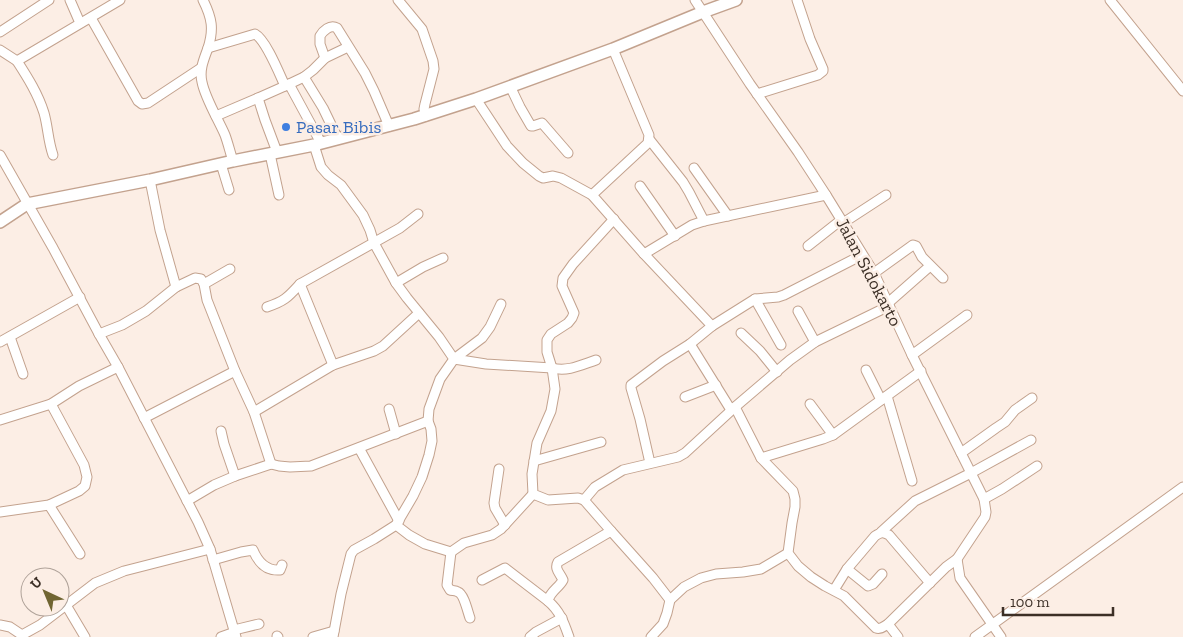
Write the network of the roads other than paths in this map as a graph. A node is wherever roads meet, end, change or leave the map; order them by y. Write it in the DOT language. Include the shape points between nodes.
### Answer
graph roads {
  1 [pos="50,0"];
  2 [pos="70,0"];
  3 [pos="120,0"];
  4 [pos="203,0"];
  5 [pos="398,0"];
  6 [pos="695,0"];
  7 [pos="736,0"];
  8 [pos="797,0"];
  9 [pos="1110,0"];
  10 [pos="703,12"];
  11 [pos="91,18"];
  12 [pos="80,24"];
  13 [pos="0,32"];
  14 [pos="348,47"];
  15 [pos="208,48"];
  16 [pos="612,49"];
  17 [pos="0,50"];
  18 [pos="325,58"];
  19 [pos="17,61"];
  20 [pos="201,68"];
  21 [pos="304,77"];
  22 [pos="287,85"];
  23 [pos="510,86"];
  24 [pos="1183,91"];
  25 [pos="757,94"];
  26 [pos="258,98"];
  27 [pos="476,99"];
  28 [pos="216,116"];
  29 [pos="426,116"];
  30 [pos="389,126"];
  31 [pos="338,139"];
  32 [pos="649,139"];
  33 [pos="317,144"];
  34 [pos="274,153"];
  35 [pos="568,153"];
  36 [pos="0,155"];
  37 [pos="53,155"];
  38 [pos="233,161"];
  39 [pos="221,164"];
  40 [pos="694,168"];
  41 [pos="150,180"];
  42 [pos="640,186"];
  43 [pos="229,190"];
  44 [pos="280,195"];
  45 [pos="826,195"];
  46 [pos="886,195"];
  47 [pos="592,196"];
  48 [pos="27,204"];
  49 [pos="418,214"];
  50 [pos="728,216"];
  51 [pos="614,219"];
  52 [pos="704,221"];
  53 [pos="842,221"];
  54 [pos="0,222"];
  55 [pos="675,236"];
  56 [pos="374,243"];
  57 [pos="808,246"];
  58 [pos="644,254"];
  59 [pos="862,255"];
  60 [pos="443,258"];
  61 [pos="930,266"];
  62 [pos="230,269"];
  63 [pos="874,273"];
  64 [pos="943,278"];
  65 [pos="396,283"];
  66 [pos="204,284"];
  67 [pos="300,284"];
  68 [pos="176,287"];
  69 [pos="80,297"];
  70 [pos="755,299"];
  71 [pos="501,304"];
  72 [pos="888,305"];
  73 [pos="267,307"];
  74 [pos="798,311"];
  75 [pos="419,313"];
  76 [pos="966,315"];
  77 [pos="712,326"];
  78 [pos="741,333"];
  79 [pos="99,334"];
  80 [pos="10,337"];
  81 [pos="0,342"];
  82 [pos="815,342"];
  83 [pos="690,344"];
  84 [pos="782,346"];
  85 [pos="912,355"];
  86 [pos="454,359"];
  87 [pos="596,360"];
  88 [pos="333,365"];
  89 [pos="118,367"];
  90 [pos="552,368"];
  91 [pos="235,370"];
  92 [pos="866,370"];
  93 [pos="777,372"];
  94 [pos="921,372"];
  95 [pos="23,374"];
  96 [pos="716,385"];
  97 [pos="685,397"];
  98 [pos="884,398"];
  99 [pos="1032,398"];
  100 [pos="51,404"];
  101 [pos="810,404"];
  102 [pos="388,409"];
  103 [pos="733,409"];
  104 [pos="254,412"];
  105 [pos="144,418"];
  106 [pos="0,420"];
  107 [pos="428,421"];
  108 [pos="221,431"];
  109 [pos="396,434"];
  110 [pos="833,435"];
  111 [pos="1031,440"];
  112 [pos="601,442"];
  113 [pos="359,448"];
  114 [pos="961,453"];
  115 [pos="761,458"];
  116 [pos="534,461"];
  117 [pos="650,463"];
  118 [pos="271,464"];
  119 [pos="1037,466"];
  120 [pos="499,469"];
  121 [pos="971,473"];
  122 [pos="235,476"];
  123 [pos="912,480"];
  124 [pos="1183,487"];
  125 [pos="533,494"];
  126 [pos="984,499"];
  127 [pos="187,500"];
  128 [pos="584,500"];
  129 [pos="49,505"];
  130 [pos="0,512"];
  131 [pos="397,523"];
  132 [pos="506,525"];
  133 [pos="610,531"];
  134 [pos="881,532"];
  135 [pos="210,549"];
  136 [pos="451,552"];
  137 [pos="788,553"];
  138 [pos="80,554"];
  139 [pos="956,559"];
  140 [pos="213,560"];
  141 [pos="282,565"];
  142 [pos="847,569"];
  143 [pos="882,574"];
  144 [pos="482,580"];
  145 [pos="930,584"];
  146 [pos="834,590"];
  147 [pos="670,600"];
  148 [pos="548,601"];
  149 [pos="70,602"];
  150 [pos="70,612"];
  151 [pos="50,617"];
  152 [pos="470,618"];
  153 [pos="562,618"];
  154 [pos="259,624"];
  155 [pos="888,624"];
  156 [pos="992,624"];
  157 [pos="0,625"];
  158 [pos="235,633"];
  159 [pos="333,634"];
  160 [pos="22,636"];
  161 [pos="84,637"];
  162 [pos="221,637"];
  163 [pos="313,637"];
  164 [pos="530,637"];
  165 [pos="569,637"];
  166 [pos="651,637"];
  167 [pos="898,637"];
  168 [pos="975,637"];
  169 [pos="1001,637"];
  1 -- 13 [label="street"];
  2 -- 12 [label="street"];
  3 -- 11 [label="street"];
  4 -- 15 [label="street" via="211,18"];
  5 -- 29 [label="street" via="422,29 433,61 424,109"];
  6 -- 10 [label="street, Jalan Sidokarto"];
  7 -- 10 [label="main road"];
  8 -- 25 [label="street" via="823,69 818,75"];
  9 -- 24 [label="street"];
  10 -- 16 [label="main road"];
  10 -- 25 [label="street, Jalan Sidokarto"];
  11 -- 12 [label="street"];
  11 -- 20 [label="street" via="142,104"];
  12 -- 19 [label="street"];
  14 -- 18 [label="street"];
  14 -- 18 [label="street" via="336,28 330,26 320,35"];
  14 -- 30 [label="street" via="370,82"];
  15 -- 20 [label="street"];
  15 -- 22 [label="street" via="255,34"];
  16 -- 23 [label="main road"];
  16 -- 32 [label="street"];
  17 -- 19 [label="street"];
  18 -- 21 [label="street"];
  19 -- 37 [label="street" via="34,86"];
  20 -- 28 [label="street" via="201,81"];
  21 -- 22 [label="street"];
  21 -- 31 [label="street"];
  22 -- 26 [label="street"];
  22 -- 33 [label="street"];
  23 -- 27 [label="main road"];
  23 -- 35 [label="street" via="531,126 542,122"];
  25 -- 45 [label="street, Jalan Sidokarto"];
  26 -- 28 [label="street"];
  26 -- 34 [label="street"];
  27 -- 29 [label="main road"];
  27 -- 47 [label="street" via="507,146 538,176 561,178"];
  28 -- 38 [label="street"];
  29 -- 30 [label="main road"];
  30 -- 31 [label="main road"];
  31 -- 33 [label="main road"];
  32 -- 47 [label="street"];
  32 -- 52 [label="street" via="683,182"];
  33 -- 34 [label="main road"];
  33 -- 56 [label="street" via="321,167 341,185 363,214"];
  34 -- 38 [label="main road"];
  34 -- 44 [label="street"];
  36 -- 48 [label="street"];
  38 -- 39 [label="main road"];
  39 -- 41 [label="main road"];
  39 -- 43 [label="street"];
  40 -- 50 [label="street"];
  41 -- 48 [label="main road"];
  41 -- 68 [label="street"];
  42 -- 55 [label="street"];
  45 -- 50 [label="street"];
  45 -- 53 [label="street, Jalan Sidokarto"];
  46 -- 53 [label="street"];
  47 -- 51 [label="street"];
  48 -- 54 [label="main road"];
  48 -- 69 [label="street"];
  49 -- 56 [label="street"];
  50 -- 52 [label="street"];
  51 -- 58 [label="street"];
  51 -- 90 [label="street" via="563,278 562,286 574,313 568,323 547,340"];
  52 -- 55 [label="street"];
  53 -- 57 [label="street"];
  53 -- 59 [label="street, Jalan Sidokarto"];
  55 -- 58 [label="street"];
  56 -- 65 [label="street"];
  56 -- 67 [label="street"];
  58 -- 77 [label="street"];
  59 -- 63 [label="street, Jalan Sidokarto"];
  59 -- 70 [label="street" via="784,295"];
  60 -- 65 [label="street"];
  61 -- 63 [label="street" via="913,244"];
  61 -- 64 [label="street"];
  61 -- 72 [label="street"];
  62 -- 66 [label="street"];
  63 -- 72 [label="street, Jalan Sidokarto"];
  65 -- 75 [label="street"];
  66 -- 68 [label="street" via="195,278"];
  66 -- 91 [label="street" via="207,300"];
  67 -- 73 [label="street" via="280,303"];
  67 -- 88 [label="street"];
  68 -- 79 [label="street" via="122,325"];
  69 -- 79 [label="street"];
  69 -- 80 [label="street"];
  70 -- 77 [label="street"];
  70 -- 84 [label="street"];
  71 -- 86 [label="street" via="482,338"];
  72 -- 82 [label="street"];
  72 -- 85 [label="street, Jalan Sidokarto"];
  74 -- 82 [label="street"];
  75 -- 86 [label="street"];
  75 -- 88 [label="street" via="383,346"];
  76 -- 85 [label="street"];
  77 -- 83 [label="street"];
  78 -- 93 [label="street"];
  79 -- 89 [label="street"];
  80 -- 81 [label="street"];
  80 -- 95 [label="street"];
  82 -- 93 [label="street"];
  83 -- 96 [label="street"];
  83 -- 117 [label="street" via="632,385"];
  85 -- 94 [label="street, Jalan Sidokarto"];
  86 -- 90 [label="street"];
  86 -- 107 [label="street" via="440,379"];
  87 -- 90 [label="street" via="573,368"];
  88 -- 104 [label="street"];
  89 -- 100 [label="street"];
  89 -- 105 [label="street"];
  90 -- 116 [label="street" via="551,410 537,442"];
  91 -- 104 [label="street"];
  91 -- 105 [label="street"];
  92 -- 98 [label="street"];
  93 -- 103 [label="street"];
  94 -- 98 [label="street"];
  94 -- 114 [label="street, Jalan Sidokarto"];
  96 -- 97 [label="street"];
  96 -- 103 [label="street"];
  98 -- 110 [label="street"];
  98 -- 123 [label="street"];
  99 -- 114 [label="street"];
  100 -- 106 [label="street"];
  100 -- 129 [label="street" via="84,465 87,477 85,486 79,491"];
  101 -- 110 [label="street"];
  102 -- 109 [label="street"];
  103 -- 115 [label="street"];
  103 -- 117 [label="street" via="678,457"];
  104 -- 118 [label="street"];
  105 -- 127 [label="street"];
  107 -- 109 [label="street"];
  107 -- 131 [label="street" via="432,435 429,455 422,477"];
  108 -- 122 [label="street"];
  109 -- 113 [label="street"];
  110 -- 115 [label="street"];
  111 -- 121 [label="street"];
  112 -- 116 [label="street"];
  113 -- 118 [label="street" via="311,466"];
  113 -- 131 [label="street"];
  114 -- 121 [label="street, Jalan Sidokarto"];
  115 -- 137 [label="street" via="795,495"];
  116 -- 125 [label="street"];
  117 -- 128 [label="street" via="623,470 595,487"];
  118 -- 122 [label="street"];
  119 -- 126 [label="street"];
  120 -- 132 [label="street" via="494,502"];
  121 -- 126 [label="street, Jalan Sidokarto"];
  121 -- 134 [label="street" via="911,503"];
  122 -- 127 [label="street"];
  124 -- 156 [label="street"];
  125 -- 128 [label="street" via="548,500"];
  125 -- 132 [label="street"];
  126 -- 139 [label="street" via="985,517"];
  127 -- 135 [label="street"];
  128 -- 133 [label="street"];
  129 -- 130 [label="street"];
  129 -- 138 [label="street"];
  131 -- 136 [label="street" via="425,544"];
  131 -- 159 [label="street" via="352,552"];
  132 -- 136 [label="street" via="492,535 464,543"];
  133 -- 147 [label="street"];
  133 -- 148 [label="street" via="558,562 556,569 563,580"];
  134 -- 142 [label="street"];
  134 -- 145 [label="street" via="889,535"];
  135 -- 140 [label="street"];
  135 -- 149 [label="street" via="124,571 95,583"];
  136 -- 152 [label="street" via="447,585 450,590 460,593"];
  137 -- 146 [label="street" via="798,566"];
  137 -- 147 [label="street" via="761,569 701,578"];
  139 -- 145 [label="street"];
  139 -- 156 [label="street" via="960,578"];
  140 -- 141 [label="street" via="253,550 262,564 271,570 280,570"];
  140 -- 158 [label="street"];
  142 -- 143 [label="street" via="868,586"];
  142 -- 146 [label="street"];
  144 -- 148 [label="street" via="505,568"];
  145 -- 155 [label="street"];
  146 -- 155 [label="street" via="876,628"];
  147 -- 166 [label="street" via="663,624"];
  148 -- 153 [label="street"];
  150 -- 161 [label="street"];
  151 -- 160 [label="street"];
  153 -- 164 [label="street"];
  153 -- 165 [label="street"];
  154 -- 158 [label="street"];
  155 -- 167 [label="street"];
  156 -- 168 [label="street"];
  156 -- 169 [label="street"];
  157 -- 160 [label="street" via="10,627"];
  158 -- 162 [label="street"];
  159 -- 163 [label="street"];
}
